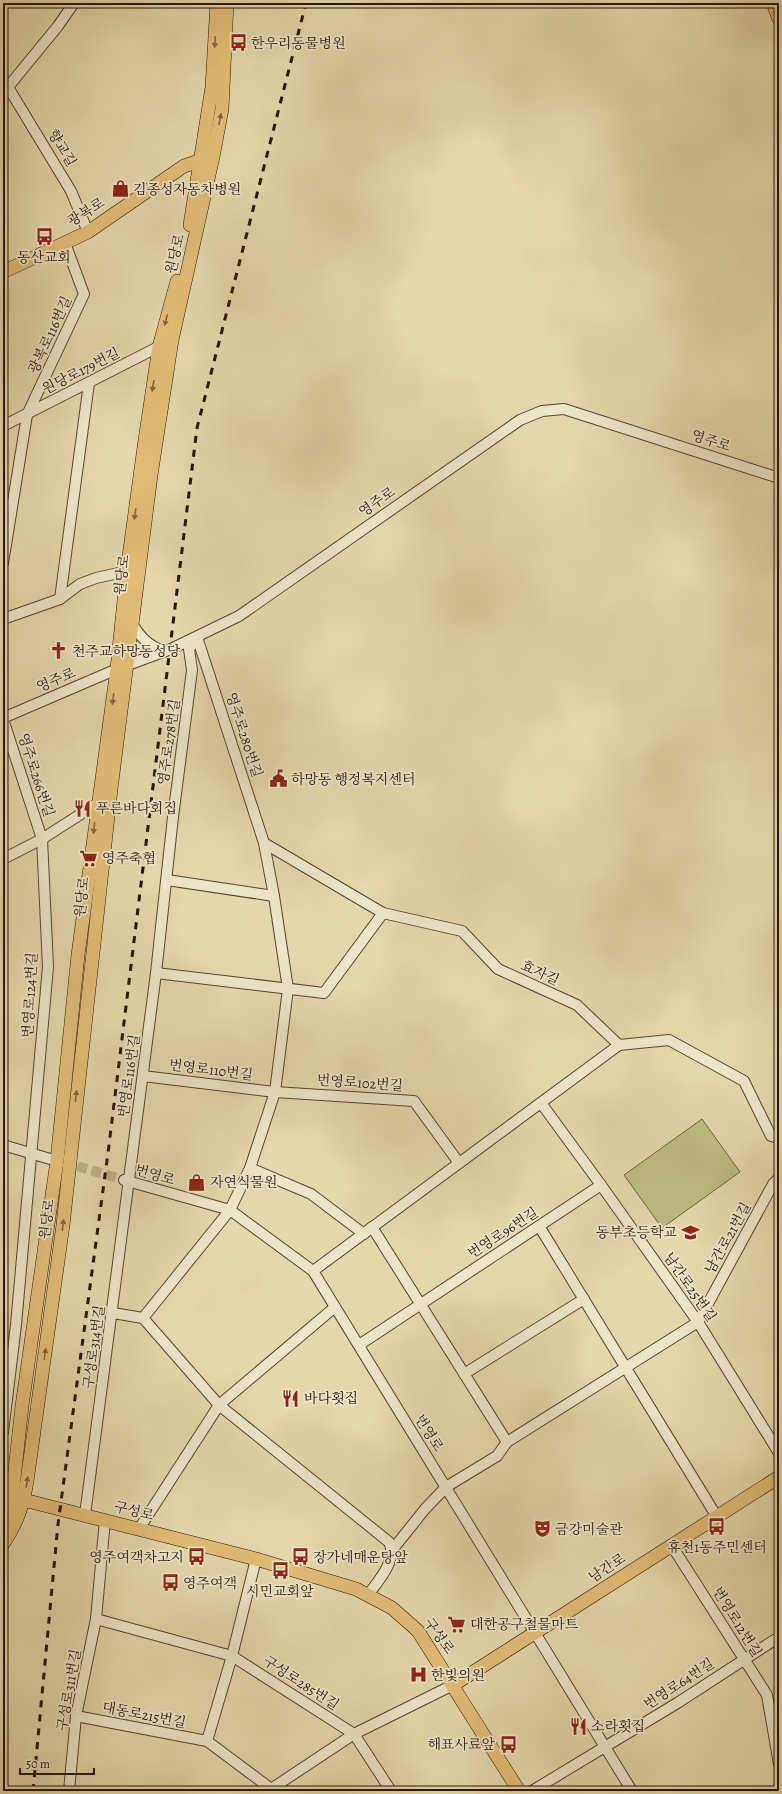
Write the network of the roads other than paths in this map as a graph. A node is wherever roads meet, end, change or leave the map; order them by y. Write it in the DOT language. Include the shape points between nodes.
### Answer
graph roads {
  1 [pos="74,3"];
  2 [pos="217,3"];
  3 [pos="227,3"];
  4 [pos="773,3"];
  5 [pos="779,18"];
  6 [pos="5,86"];
  7 [pos="207,158"];
  8 [pos="88,232"];
  9 [pos="65,243"];
  10 [pos="3,272"];
  11 [pos="172,340"];
  12 [pos="159,347"];
  13 [pos="89,383"];
  14 [pos="27,415"];
  15 [pos="3,426"];
  16 [pos="779,478"];
  17 [pos="3,563"];
  18 [pos="133,570"];
  19 [pos="60,599"];
  20 [pos="3,619"];
  21 [pos="132,626"];
  22 [pos="197,637"];
  23 [pos="164,651"];
  24 [pos="122,667"];
  25 [pos="3,719"];
  26 [pos="98,803"];
  27 [pos="42,839"];
  28 [pos="264,843"];
  29 [pos="3,859"];
  30 [pos="167,880"];
  31 [pos="274,896"];
  32 [pos="383,913"];
  33 [pos="156,973"];
  34 [pos="288,989"];
  35 [pos="619,1045"];
  36 [pos="143,1076"];
  37 [pos="275,1092"];
  38 [pos="540,1103"];
  39 [pos="779,1138"];
  40 [pos="3,1145"];
  41 [pos="31,1153"];
  42 [pos="57,1161"];
  43 [pos="459,1163"];
  44 [pos="250,1168"];
  45 [pos="779,1178"];
  46 [pos="127,1181"];
  47 [pos="601,1185"];
  48 [pos="230,1210"];
  49 [pos="539,1226"];
  50 [pos="368,1230"];
  51 [pos="313,1271"];
  52 [pos="584,1299"];
  53 [pos="420,1304"];
  54 [pos="335,1307"];
  55 [pos="112,1314"];
  56 [pos="143,1318"];
  57 [pos="698,1322"];
  58 [pos="359,1344"];
  59 [pos="625,1366"];
  60 [pos="464,1374"];
  61 [pos="219,1405"];
  62 [pos="3,1432"];
  63 [pos="507,1442"];
  64 [pos="779,1453"];
  65 [pos="779,1477"];
  66 [pos="446,1487"];
  67 [pos="13,1498"];
  68 [pos="85,1515"];
  69 [pos="717,1517"];
  70 [pos="3,1520"];
  71 [pos="105,1520"];
  72 [pos="139,1529"];
  73 [pos="3,1544"];
  74 [pos="672,1546"];
  75 [pos="393,1549"];
  76 [pos="256,1559"];
  77 [pos="368,1596"];
  78 [pos="96,1619"];
  79 [pos="535,1633"];
  80 [pos="779,1637"];
  81 [pos="232,1656"];
  82 [pos="743,1659"];
  83 [pos="453,1685"];
  84 [pos="76,1716"];
  85 [pos="354,1734"];
  86 [pos="207,1741"];
  87 [pos="605,1747"];
  88 [pos="779,1764"];
  89 [pos="272,1790"];
  90 [pos="69,1791"];
  91 [pos="391,1791"];
  92 [pos="519,1791"];
  93 [pos="532,1791"];
  94 [pos="632,1791"];
  1 -- 6 [label="street" via="58,26"];
  2 -- 7 [label="main road, 원당로, one-way"];
  7 -- 3 [label="main road, 원당로, one-way" via="222,109"];
  4 -- 5 [label="main road"];
  6 -- 8 [label="street, 향교길" via="71,191"];
  7 -- 8 [label="main road, 광복로" via="175,172"];
  7 -- 11 [label="main road, 원당로"];
  7 -- 12 [label="main road, 원당로, one-way"];
  8 -- 9 [label="main road, 광복로"];
  9 -- 10 [label="main road, 광복로"];
  9 -- 14 [label="street, 광복로116번길" via="84,294"];
  11 -- 12 [label="street, 원당로179번길"];
  11 -- 18 [label="main road, 원당로"];
  12 -- 13 [label="street, 원당로179번길"];
  12 -- 18 [label="main road, 원당로, one-way"];
  13 -- 14 [label="street, 원당로179번길"];
  13 -- 19 [label="street"];
  14 -- 15 [label="street, 원당로179번길"];
  14 -- 17 [label="street, 광복로116번길"];
  16 -- 22 [label="street, 영주로" via="564,409 542,411 520,420 239,616"];
  18 -- 19 [label="street" via="80,584"];
  18 -- 21 [label="main road, 원당로"];
  18 -- 24 [label="main road, 원당로"];
  19 -- 20 [label="street"];
  21 -- 23 [label="street" via="151,646"];
  21 -- 24 [label="main road, 원당로"];
  22 -- 23 [label="street, 영주로"];
  22 -- 28 [label="street, 영주로280번길"];
  22 -- 30 [label="street, 영주로278번길" via="189,649 192,670"];
  23 -- 24 [label="street, 영주로"];
  24 -- 25 [label="street, 영주로"];
  24 -- 26 [label="main road, 원당로, one-way"];
  67 -- 24 [label="main road, 원당로, one-way" via="63,1224"];
  25 -- 27 [label="street, 영주로266번길"];
  26 -- 27 [label="street"];
  26 -- 42 [label="main road, 원당로, one-way" via="78,955"];
  27 -- 29 [label="street"];
  27 -- 41 [label="street, 번영로124번길" via="48,967"];
  28 -- 31 [label="street"];
  28 -- 32 [label="street, 효자길"];
  30 -- 31 [label="street"];
  30 -- 33 [label="street, 영주로278번길"];
  31 -- 34 [label="street"];
  32 -- 34 [label="street" via="324,993"];
  32 -- 35 [label="street, 효자길" via="462,931 498,969 577,1005"];
  33 -- 34 [label="street"];
  33 -- 36 [label="street, 번영로116번길"];
  34 -- 37 [label="street"];
  35 -- 38 [label="street"];
  35 -- 39 [label="street" via="669,1040 744,1081 771,1136"];
  36 -- 37 [label="street, 번영로110번길"];
  36 -- 46 [label="street, 번영로116번길"];
  37 -- 43 [label="street, 번영로102번길" via="414,1101"];
  37 -- 44 [label="street"];
  38 -- 43 [label="street"];
  38 -- 47 [label="street, 남간로25번길"];
  40 -- 41 [label="street"];
  41 -- 42 [label="street"];
  41 -- 62 [label="street, 번영로124번길" via="16,1325"];
  42 -- 67 [label="main road, 원당로" via="22,1406"];
  43 -- 50 [label="street"];
  44 -- 48 [label="street"];
  44 -- 50 [label="street" via="311,1194"];
  45 -- 57 [label="street, 남간로21번길" via="773,1184"];
  46 -- 48 [label="street, 번영로"];
  46 -- 55 [label="street, 구성로314번길"];
  47 -- 49 [label="street, 번영로96번길"];
  47 -- 57 [label="street, 남간로25번길"];
  48 -- 51 [label="street, 번영로"];
  48 -- 56 [label="street"];
  49 -- 52 [label="street"];
  49 -- 53 [label="street, 번영로96번길"];
  50 -- 51 [label="street"];
  50 -- 53 [label="street"];
  51 -- 54 [label="street, 번영로"];
  52 -- 59 [label="street"];
  52 -- 60 [label="street"];
  53 -- 58 [label="street, 번영로96번길"];
  53 -- 60 [label="street"];
  54 -- 58 [label="street, 번영로"];
  54 -- 61 [label="street"];
  55 -- 56 [label="street"];
  55 -- 68 [label="street, 구성로314번길"];
  56 -- 61 [label="street"];
  57 -- 59 [label="street"];
  57 -- 64 [label="street, 남간로25번길"];
  58 -- 66 [label="street, 번영로"];
  59 -- 63 [label="street"];
  59 -- 69 [label="street"];
  60 -- 63 [label="street"];
  61 -- 72 [label="street"];
  61 -- 75 [label="street" via="364,1520 389,1542"];
  63 -- 66 [label="street" via="497,1456"];
  65 -- 69 [label="main road, 남간로"];
  66 -- 75 [label="street" via="424,1509"];
  66 -- 79 [label="street, 번영로"];
  67 -- 68 [label="main road, 구성로"];
  67 -- 70 [label="main road, 원당로"];
  67 -- 73 [label="main road, 원당로" via="16,1525"];
  68 -- 71 [label="main road, 구성로"];
  69 -- 74 [label="main road, 남간로"];
  71 -- 72 [label="main road, 구성로"];
  71 -- 78 [label="street, 구성로311번길"];
  72 -- 76 [label="main road, 구성로"];
  74 -- 79 [label="main road, 남간로"];
  74 -- 82 [label="street, 번영로12번길"];
  75 -- 77 [label="street" via="391,1560"];
  76 -- 77 [label="main road, 구성로" via="356,1589"];
  76 -- 81 [label="street"];
  77 -- 83 [label="main road, 구성로" via="392,1608 418,1631"];
  78 -- 81 [label="street"];
  78 -- 84 [label="street, 구성로311번길"];
  79 -- 83 [label="main road, 남간로"];
  79 -- 87 [label="street, 번영로"];
  80 -- 82 [label="street, 번영로64번길"];
  81 -- 85 [label="street, 구성로285번길"];
  81 -- 86 [label="street"];
  82 -- 87 [label="street, 번영로64번길"];
  82 -- 88 [label="street, 번영로12번길" via="768,1695"];
  83 -- 85 [label="street"];
  83 -- 92 [label="main road, 구성로"];
  84 -- 86 [label="street, 대동로215번길"];
  84 -- 90 [label="street, 구성로311번길"];
  85 -- 89 [label="street"];
  85 -- 91 [label="street"];
  86 -- 89 [label="street, 대동로215번길"];
  87 -- 93 [label="street, 번영로64번길"];
  87 -- 94 [label="street, 번영로"];
}
